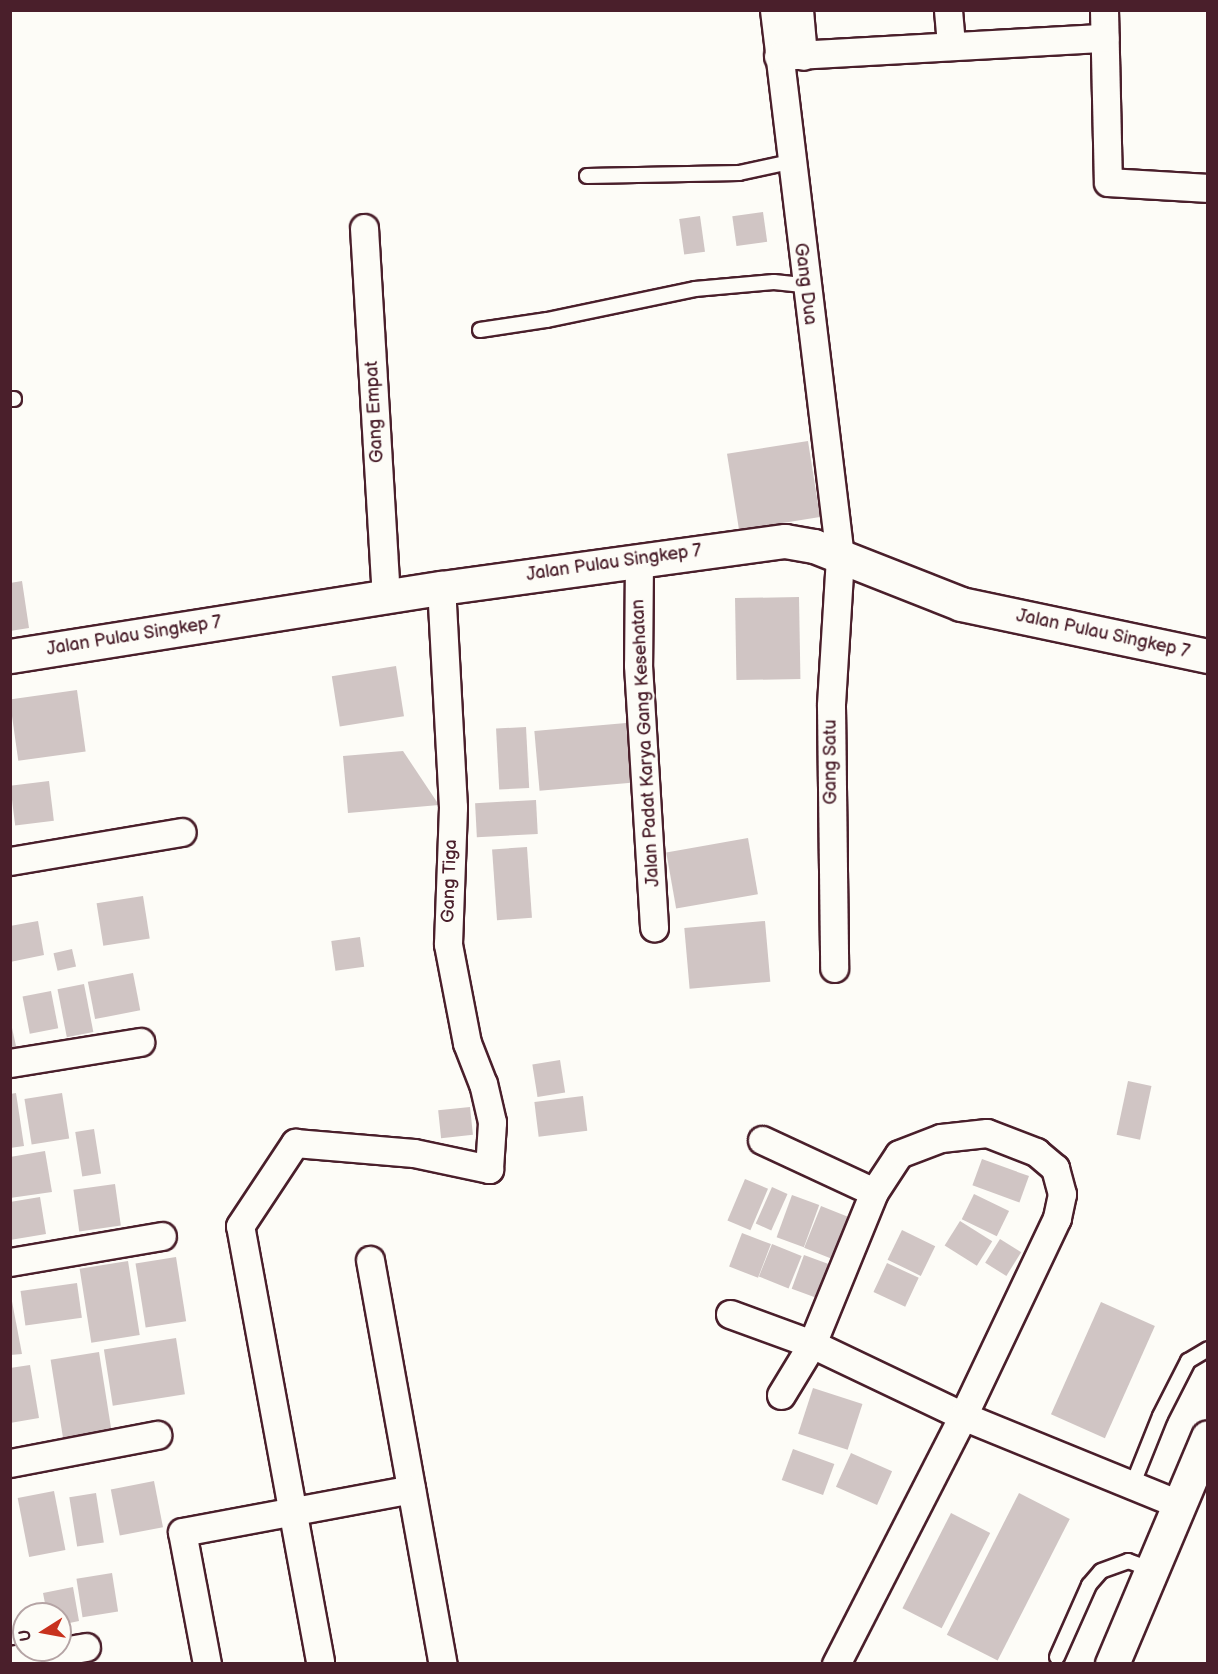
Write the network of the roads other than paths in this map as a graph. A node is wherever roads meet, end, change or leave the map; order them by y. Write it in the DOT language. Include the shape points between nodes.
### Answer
graph roads {
  1 [pos="774,10"];
  2 [pos="799,10"];
  3 [pos="948,10"];
  4 [pos="1104,10"];
  5 [pos="1105,38"];
  6 [pos="951,46"];
  7 [pos="790,56"];
  8 [pos="789,162"];
  9 [pos="586,176"];
  10 [pos="1208,188"];
  11 [pos="363,228"];
  12 [pos="805,285"];
  13 [pos="480,330"];
  14 [pos="840,557"];
  15 [pos="639,559"];
  16 [pos="441,588"];
  17 [pos="386,597"];
  18 [pos="10,656"];
  19 [pos="1208,656"];
  20 [pos="182,832"];
  21 [pos="10,861"];
  22 [pos="654,928"];
  23 [pos="834,968"];
  24 [pos="140,1042"];
  25 [pos="10,1063"];
  26 [pos="762,1140"];
  27 [pos="874,1192"];
  28 [pos="162,1236"];
  29 [pos="370,1260"];
  30 [pos="10,1262"];
  31 [pos="730,1314"];
  32 [pos="812,1344"];
  33 [pos="1208,1349"];
  34 [pos="781,1395"];
  35 [pos="963,1416"];
  36 [pos="157,1435"];
  37 [pos="1208,1437"];
  38 [pos="10,1463"];
  39 [pos="1132,1485"];
  40 [pos="411,1489"];
  41 [pos="1179,1504"];
  42 [pos="292,1511"];
  43 [pos="1150,1569"];
  44 [pos="86,1647"];
  45 [pos="1057,1657"];
  46 [pos="11,1659"];
  47 [pos="320,1661"];
  48 [pos="207,1664"];
  49 [pos="443,1664"];
  50 [pos="836,1664"];
  51 [pos="1112,1664"];
  1 -- 7 [label="street, Gang Dua"];
  2 -- 7 [label="street"];
  3 -- 6 [label="street"];
  4 -- 5 [label="street"];
  5 -- 6 [label="street"];
  5 -- 10 [label="street" via="1108,182"];
  6 -- 7 [label="street"];
  7 -- 8 [label="street, Gang Dua"];
  8 -- 9 [label="lane" via="739,173"];
  8 -- 12 [label="street, Gang Dua"];
  11 -- 17 [label="street, Gang Empat"];
  12 -- 13 [label="lane" via="774,282 695,289"];
  12 -- 14 [label="street, Gang Dua"];
  14 -- 15 [label="street, Jalan Pulau Singkep 7" via="814,546 785,542"];
  14 -- 19 [label="street, Jalan Pulau Singkep 7" via="961,604"];
  14 -- 23 [label="street, Gang Satu" via="831,706"];
  15 -- 16 [label="street, Jalan Pulau Singkep 7"];
  15 -- 22 [label="street, Jalan Padat Karya Gang Kesehatan" via="639,665"];
  16 -- 17 [label="street, Jalan Pulau Singkep 7"];
  16 -- 42 [label="street, Gang Tiga" via="453,807 448,944 466,1043 483,1084 492,1122 489,1169 414,1154 295,1143 240,1226"];
  17 -- 18 [label="street, Jalan Pulau Singkep 7"];
  20 -- 21 [label="street"];
  24 -- 25 [label="street"];
  26 -- 27 [label="street"];
  27 -- 32 [label="street"];
  27 -- 35 [label="street" via="899,1154 941,1138 987,1133 1036,1152 1054,1168 1062,1194 1057,1218"];
  28 -- 30 [label="street"];
  29 -- 40 [label="street"];
  31 -- 32 [label="street"];
  32 -- 34 [label="street"];
  32 -- 35 [label="street"];
  33 -- 39 [label="lane" via="1188,1361"];
  35 -- 39 [label="street"];
  35 -- 50 [label="street"];
  36 -- 38 [label="street"];
  37 -- 41 [label="street"];
  39 -- 41 [label="street"];
  40 -- 42 [label="street"];
  40 -- 49 [label="street"];
  41 -- 43 [label="street"];
  42 -- 47 [label="street"];
  42 -- 48 [label="street" via="182,1532"];
  43 -- 45 [label="lane" via="1128,1561 1101,1571 1089,1585"];
  43 -- 51 [label="street"];
  44 -- 46 [label="street"];
}
